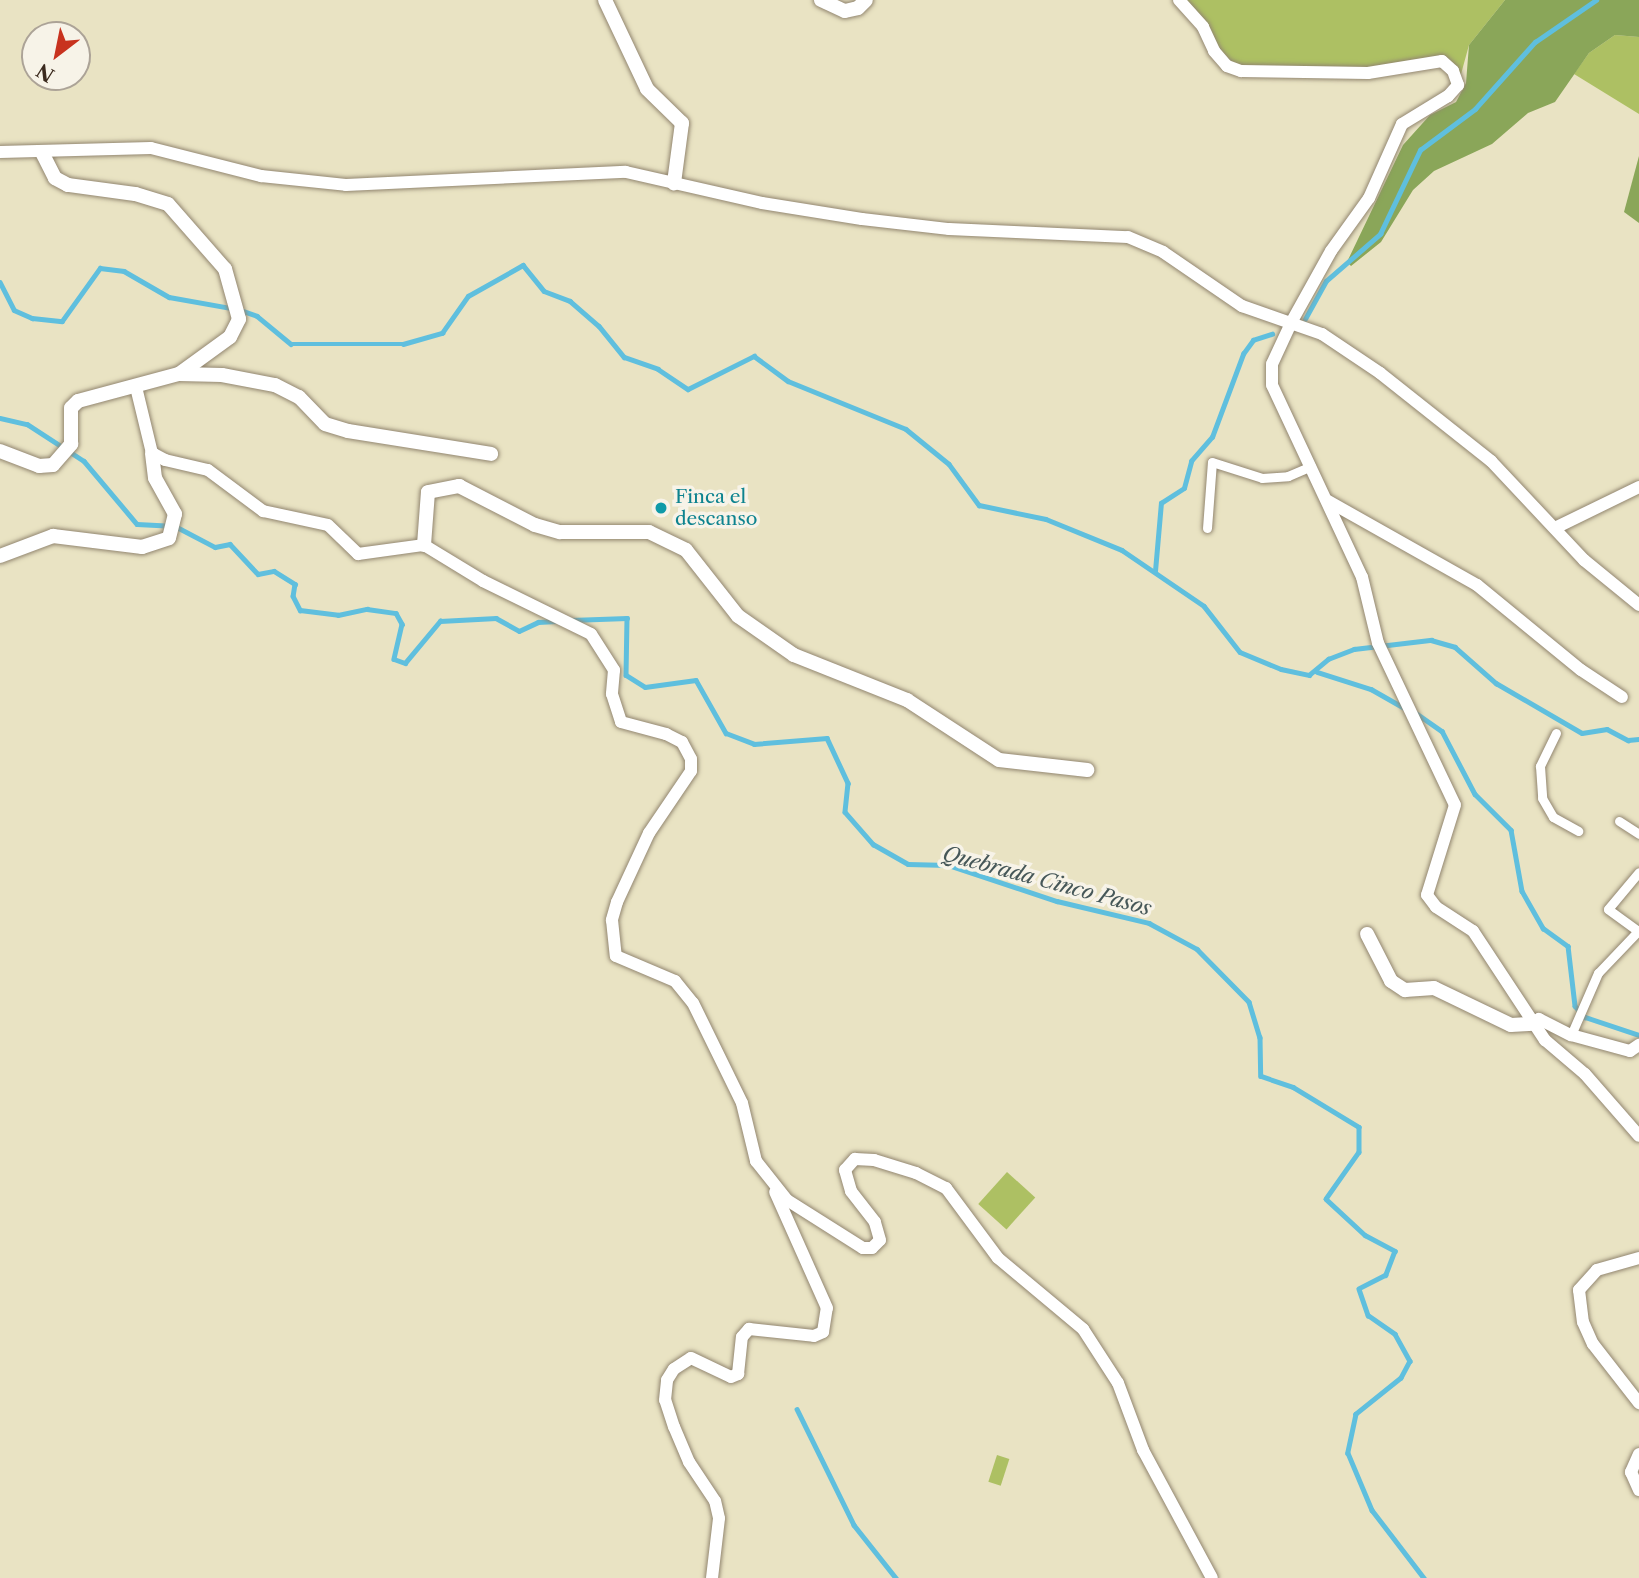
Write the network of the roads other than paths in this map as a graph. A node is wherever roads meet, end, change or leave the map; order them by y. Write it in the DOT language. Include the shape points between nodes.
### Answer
graph roads {
  1 [pos="605,0"];
  2 [pos="821,0"];
  3 [pos="866,0"];
  4 [pos="1179,0"];
  5 [pos="0,152"];
  6 [pos="41,152"];
  7 [pos="674,183"];
  8 [pos="1292,321"];
  9 [pos="179,374"];
  10 [pos="136,387"];
  11 [pos="0,451"];
  12 [pos="152,453"];
  13 [pos="491,453"];
  14 [pos="1311,466"];
  15 [pos="1639,487"];
  16 [pos="1328,501"];
  17 [pos="1558,527"];
  18 [pos="1208,528"];
  19 [pos="424,545"];
  20 [pos="0,556"];
  21 [pos="1639,605"];
  22 [pos="1622,697"];
  23 [pos="1556,733"];
  24 [pos="1087,770"];
  25 [pos="1619,821"];
  26 [pos="1578,831"];
  27 [pos="1639,834"];
  28 [pos="1639,872"];
  29 [pos="1639,931"];
  30 [pos="1367,934"];
  31 [pos="1533,1024"];
  32 [pos="1573,1031"];
  33 [pos="1639,1045"];
  34 [pos="1639,1136"];
  35 [pos="773,1186"];
  36 [pos="1639,1258"];
  37 [pos="1639,1404"];
  38 [pos="1639,1454"];
  39 [pos="1639,1489"];
  40 [pos="712,1578"];
  41 [pos="1212,1578"];
  1 -- 7 [label="street" via="647,89 682,123"];
  2 -- 3 [label="street" via="851,10"];
  4 -- 8 [label="street" via="1203,27 1227,66 1241,71 1368,73 1442,61 1453,71 1458,85 1402,124 1369,198 1331,251"];
  5 -- 6 [label="street"];
  6 -- 7 [label="street" via="150,148 261,176 346,185 626,172"];
  6 -- 9 [label="street" via="55,178 68,186 135,194 168,204 225,269 239,319 230,337"];
  7 -- 8 [label="street" via="862,219 949,229 1128,237 1163,252 1242,306"];
  8 -- 14 [label="street" via="1272,364 1272,385"];
  8 -- 17 [label="street" via="1322,334 1380,373 1492,461"];
  9 -- 10 [label="street"];
  9 -- 13 [label="street" via="222,375 275,385 299,397 325,424 348,431"];
  10 -- 11 [label="street" via="78,401 71,408 71,444 52,465 39,466"];
  10 -- 12 [label="street"];
  12 -- 19 [label="street" via="208,470 263,511 328,525 358,554"];
  12 -- 20 [label="street" via="155,478 174,514 169,538 142,547 53,536"];
  14 -- 16 [label="street"];
  14 -- 18 [label="street" via="1288,476 1262,478 1212,462"];
  15 -- 17 [label="street"];
  16 -- 22 [label="street" via="1477,585 1573,664"];
  16 -- 31 [label="street" via="1362,577 1379,645 1429,741 1455,805 1427,895 1436,907 1473,931"];
  17 -- 21 [label="street" via="1584,559"];
  19 -- 24 [label="street" via="428,492 459,486 535,525 560,532 649,532 686,550 738,615 794,655 907,700 999,760"];
  19 -- 35 [label="street" via="591,634 614,670 613,702 621,722 682,743 691,771 649,833 617,902 612,920 616,956 675,981 692,1003 742,1103 756,1161"];
  23 -- 26 [label="street" via="1540,766 1542,798 1553,817"];
  25 -- 27 [label="street"];
  28 -- 29 [label="street" via="1608,909"];
  29 -- 32 [label="street" via="1598,973"];
  30 -- 31 [label="street" via="1391,981 1405,990 1434,988 1511,1024"];
  31 -- 32 [label="street" via="1539,1019"];
  31 -- 34 [label="street"];
  32 -- 33 [label="street" via="1630,1051"];
  35 -- 40 [label="street" via="827,1308 823,1332 814,1336 749,1329 742,1336 738,1374 731,1377 691,1358 679,1364 667,1380 665,1400 674,1427 689,1462 715,1502 719,1518"];
  35 -- 41 [label="street" via="802,1212 863,1248 872,1248 880,1240 875,1222 846,1181 845,1170 855,1159 874,1160 946,1188 998,1258 1083,1329 1099,1350 1118,1383 1143,1450"];
  36 -- 37 [label="street" via="1598,1270 1579,1290 1583,1322 1593,1344"];
  38 -- 39 [label="street" via="1631,1472"];
}
